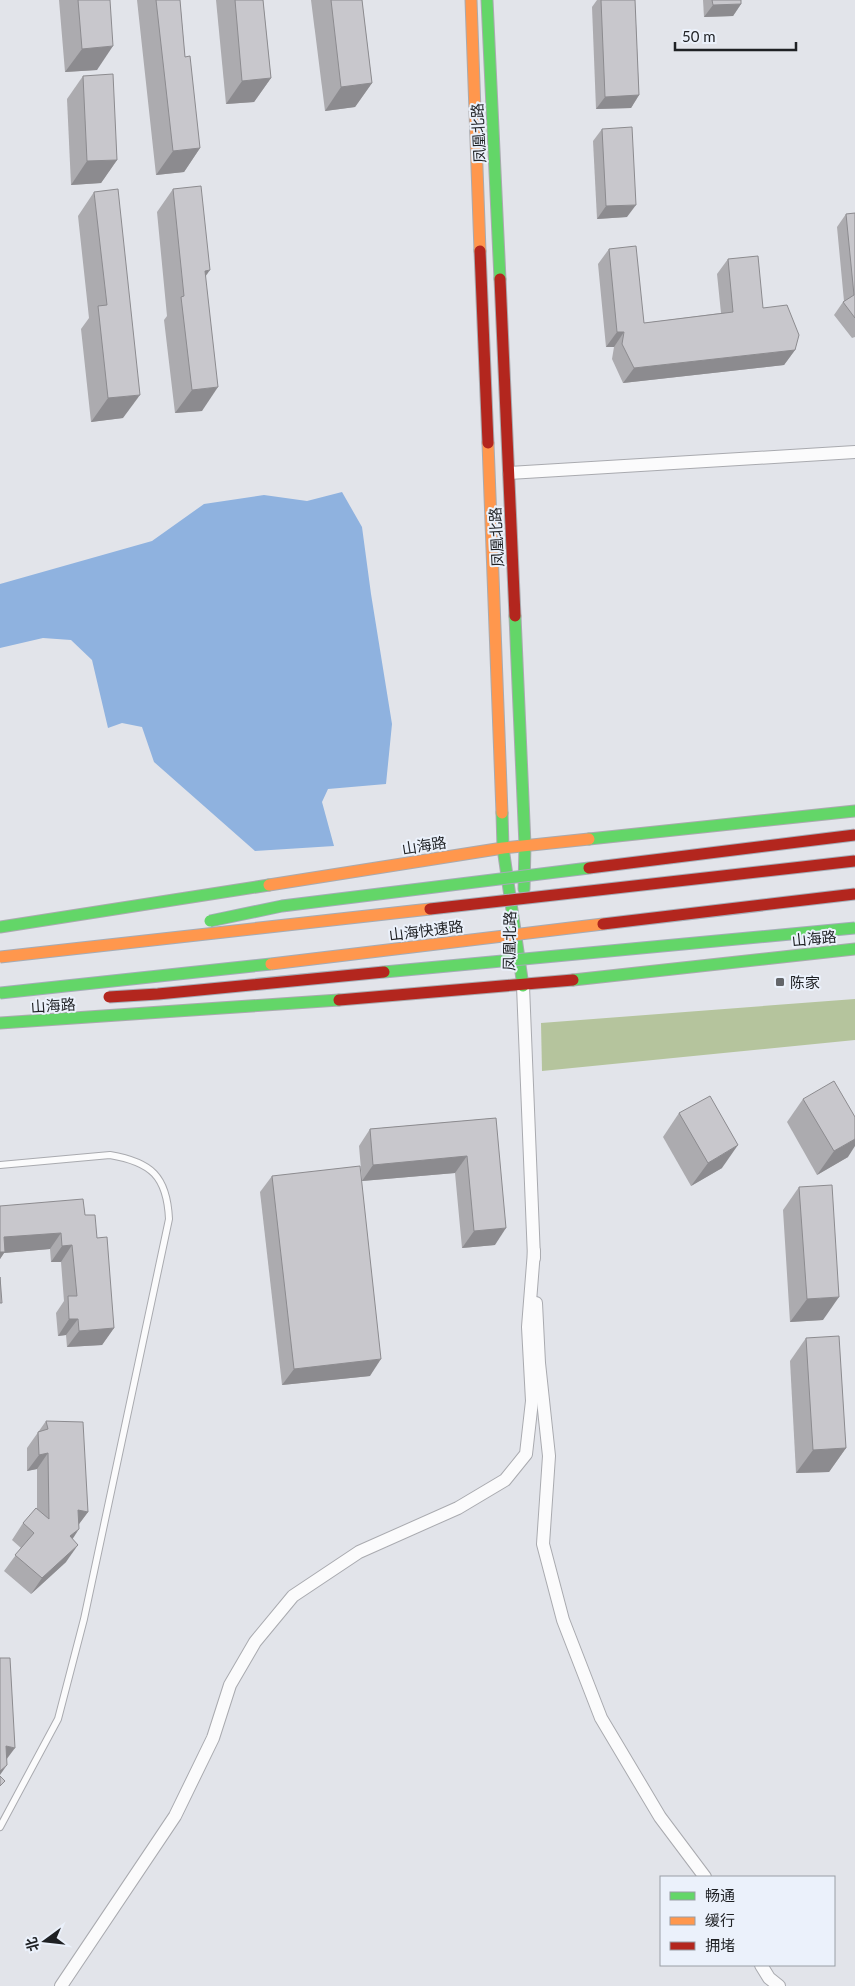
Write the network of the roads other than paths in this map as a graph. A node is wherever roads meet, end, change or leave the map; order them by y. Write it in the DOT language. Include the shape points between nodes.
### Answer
graph roads {
  1 [pos="471,0"];
  2 [pos="487,0"];
  3 [pos="855,452"];
  4 [pos="509,473"];
  5 [pos="855,810"];
  6 [pos="855,836"];
  7 [pos="525,845"];
  8 [pos="503,848"];
  9 [pos="855,861"];
  10 [pos="855,894"];
  11 [pos="0,927"];
  12 [pos="855,928"];
  13 [pos="73,949"];
  14 [pos="855,949"];
  15 [pos="0,957"];
  16 [pos="523,986"];
  17 [pos="0,993"];
  18 [pos="99,997"];
  19 [pos="40,1000"];
  20 [pos="0,1002"];
  21 [pos="0,1023"];
  22 [pos="0,1165"];
  23 [pos="534,1251"];
  24 [pos="0,1827"];
  25 [pos="704,1876"];
  26 [pos="762,1966"];
  27 [pos="61,1986"];
  28 [pos="779,1986"];
  1 -- 8 [label="main road, 凤凰北路"];
  2 -- 4 [label="main road, 凤凰北路"];
  3 -- 4 [label="street"];
  4 -- 7 [label="main road, 凤凰北路"];
  5 -- 7 [label="main road, 山海路"];
  6 -- 13 [label="main road, bridge" via="282,906"];
  7 -- 8 [label="main road, 山海路"];
  7 -- 16 [label="main road, 凤凰北路"];
  8 -- 11 [label="main road, 山海路"];
  8 -- 16 [label="main road, 凤凰北路"];
  9 -- 13 [label="main road, 山海快速路, bridge"];
  10 -- 17 [label="main road, 山海快速路, bridge" via="258,966"];
  12 -- 18 [label="main road, bridge"];
  13 -- 15 [label="main road, 山海快速路, bridge"];
  14 -- 16 [label="main road, 山海路"];
  16 -- 21 [label="main road, 山海路"];
  16 -- 23 [label="street"];
  19 -- 20 [label="main road"];
  22 -- 24 [label="lane" via="110,1155 126,1158 152,1170 160,1181 168,1199 169,1219 84,1619 58,1719"];
  23 -- 25 [label="street" via="539,1363 549,1456 543,1544 563,1620 601,1718 660,1817"];
  23 -- 27 [label="street" via="528,1327 532,1401 526,1454 505,1480 458,1508 360,1552 293,1596 255,1642 230,1685 213,1738 175,1816"];
  26 -- 28 [label="street"];
}
